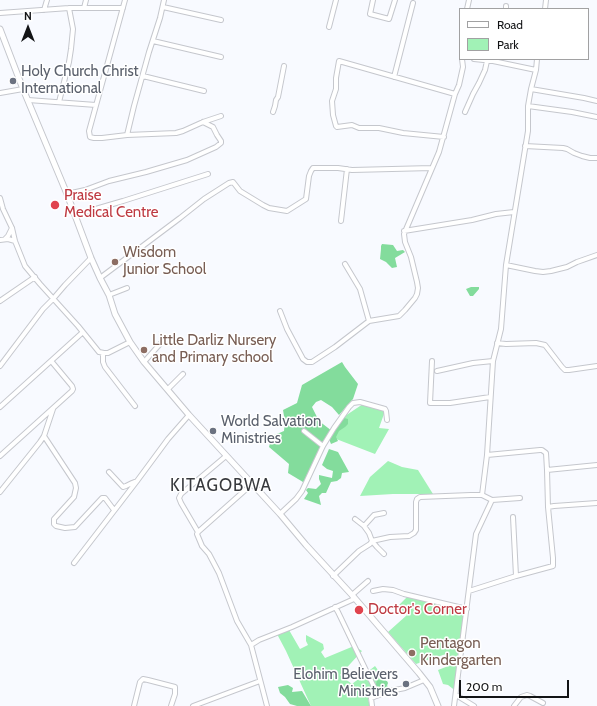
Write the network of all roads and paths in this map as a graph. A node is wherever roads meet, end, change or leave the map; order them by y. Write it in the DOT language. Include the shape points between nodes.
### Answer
graph roads {
  1 [pos="47,0"];
  2 [pos="86,0"];
  3 [pos="125,0"];
  4 [pos="164,0"];
  5 [pos="336,0"];
  6 [pos="373,0"];
  7 [pos="395,0"];
  8 [pos="413,3"];
  9 [pos="163,6"];
  10 [pos="69,8"];
  11 [pos="84,8"];
  12 [pos="123,8"];
  13 [pos="44,10"];
  14 [pos="0,13"];
  15 [pos="221,20"];
  16 [pos="329,27"];
  17 [pos="0,29"];
  18 [pos="153,41"];
  19 [pos="221,57"];
  20 [pos="462,60"];
  21 [pos="480,60"];
  22 [pos="493,60"];
  23 [pos="538,60"];
  24 [pos="487,61"];
  25 [pos="284,66"];
  26 [pos="536,70"];
  27 [pos="143,76"];
  28 [pos="394,77"];
  29 [pos="23,89"];
  30 [pos="531,89"];
  31 [pos="204,91"];
  32 [pos="0,92"];
  33 [pos="455,94"];
  34 [pos="28,100"];
  35 [pos="597,101"];
  36 [pos="59,102"];
  37 [pos="96,105"];
  38 [pos="528,106"];
  39 [pos="273,112"];
  40 [pos="465,112"];
  41 [pos="221,116"];
  42 [pos="597,118"];
  43 [pos="203,122"];
  44 [pos="127,135"];
  45 [pos="444,137"];
  46 [pos="524,146"];
  47 [pos="597,158"];
  48 [pos="432,168"];
  49 [pos="347,169"];
  50 [pos="208,174"];
  51 [pos="67,194"];
  52 [pos="0,198"];
  53 [pos="514,212"];
  54 [pos="75,215"];
  55 [pos="341,221"];
  56 [pos="12,228"];
  57 [pos="404,231"];
  58 [pos="2,239"];
  59 [pos="15,241"];
  60 [pos="597,255"];
  61 [pos="91,258"];
  62 [pos="346,264"];
  63 [pos="506,265"];
  64 [pos="35,277"];
  65 [pos="100,278"];
  66 [pos="127,288"];
  67 [pos="109,295"];
  68 [pos="54,299"];
  69 [pos="0,301"];
  70 [pos="280,311"];
  71 [pos="369,321"];
  72 [pos="83,332"];
  73 [pos="130,342"];
  74 [pos="497,343"];
  75 [pos="160,344"];
  76 [pos="103,353"];
  77 [pos="432,361"];
  78 [pos="493,361"];
  79 [pos="52,362"];
  80 [pos="144,362"];
  81 [pos="0,366"];
  82 [pos="597,366"];
  83 [pos="437,372"];
  84 [pos="183,374"];
  85 [pos="168,389"];
  86 [pos="490,397"];
  87 [pos="135,406"];
  88 [pos="0,407"];
  89 [pos="53,409"];
  90 [pos="189,415"];
  91 [pos="387,420"];
  92 [pos="304,431"];
  93 [pos="44,436"];
  94 [pos="324,446"];
  95 [pos="487,455"];
  96 [pos="0,456"];
  97 [pos="226,456"];
  98 [pos="597,465"];
  99 [pos="547,470"];
  100 [pos="109,472"];
  101 [pos="137,481"];
  102 [pos="252,484"];
  103 [pos="0,492"];
  104 [pos="482,495"];
  105 [pos="520,498"];
  106 [pos="492,500"];
  107 [pos="597,503"];
  108 [pos="548,507"];
  109 [pos="114,510"];
  110 [pos="384,513"];
  111 [pos="280,514"];
  112 [pos="513,517"];
  113 [pos="355,519"];
  114 [pos="364,526"];
  115 [pos="198,532"];
  116 [pos="372,540"];
  117 [pos="384,554"];
  118 [pos="74,563"];
  119 [pos="333,576"];
  120 [pos="516,576"];
  121 [pos="368,581"];
  122 [pos="373,591"];
  123 [pos="469,591"];
  124 [pos="353,597"];
  125 [pos="334,607"];
  126 [pos="467,609"];
  127 [pos="251,646"];
  128 [pos="424,680"];
  129 [pos="260,681"];
  130 [pos="375,689"];
  131 [pos="456,694"];
  132 [pos="543,703"];
  133 [pos="134,706"];
  134 [pos="171,706"];
  135 [pos="193,706"];
  136 [pos="267,706"];
  137 [pos="372,706"];
  138 [pos="438,706"];
  139 [pos="454,706"];
  140 [pos="474,706"];
  141 [pos="514,706"];
  1 -- 13 [label="street"];
  2 -- 11 [label="street"];
  3 -- 12 [label="street"];
  4 -- 9 [label="street"];
  5 -- 16 [label="street"];
  6 -- 7 [label="street" via="370,14 389,19"];
  8 -- 28 [label="street"];
  9 -- 15 [label="street"];
  9 -- 18 [label="street"];
  10 -- 11 [label="street"];
  10 -- 13 [label="street"];
  10 -- 36 [label="street" via="73,29 71,49"];
  11 -- 12 [label="street"];
  12 -- 37 [label="street"];
  13 -- 14 [label="street"];
  17 -- 29 [label="street"];
  18 -- 19 [label="street"];
  18 -- 27 [label="street"];
  20 -- 33 [label="street" via="463,67"];
  21 -- 24 [label="street"];
  22 -- 24 [label="street"];
  22 -- 26 [label="street"];
  23 -- 26 [label="street"];
  24 -- 40 [label="street"];
  25 -- 39 [label="street"];
  26 -- 30 [label="street"];
  27 -- 31 [label="street"];
  27 -- 44 [label="street"];
  28 -- 33 [label="street"];
  28 -- 45 [label="street" via="339,61 332,101 336,126 352,125 359,128 379,128"];
  29 -- 32 [label="street"];
  29 -- 34 [label="street"];
  30 -- 35 [label="street"];
  30 -- 38 [label="street"];
  33 -- 45 [label="street"];
  34 -- 36 [label="street"];
  34 -- 51 [label="street"];
  36 -- 37 [label="street"];
  37 -- 44 [label="street" via="89,131 90,137"];
  38 -- 42 [label="street"];
  38 -- 46 [label="street" via="528,131"];
  41 -- 43 [label="street"];
  43 -- 44 [label="street" via="176,133"];
  43 -- 51 [label="street" via="213,127 221,141 216,147 187,160"];
  45 -- 48 [label="street"];
  46 -- 47 [label="street" via="563,148 582,156"];
  46 -- 53 [label="street"];
  48 -- 49 [label="street"];
  48 -- 57 [label="street"];
  49 -- 55 [label="street"];
  49 -- 65 [label="street" via="313,168 309,176 306,199 287,211 269,208 240,191 233,182 229,183"];
  50 -- 54 [label="street"];
  51 -- 54 [label="street"];
  52 -- 56 [label="street"];
  53 -- 57 [label="street"];
  53 -- 63 [label="street"];
  54 -- 61 [label="street"];
  56 -- 58 [label="street" via="8,236"];
  56 -- 59 [label="street"];
  57 -- 71 [label="street" via="403,236 417,282 417,294 399,316"];
  58 -- 59 [label="street"];
  59 -- 64 [label="street" via="26,266"];
  60 -- 63 [label="street" via="566,267 543,272"];
  61 -- 65 [label="street"];
  61 -- 68 [label="street"];
  62 -- 71 [label="street" via="360,289"];
  63 -- 74 [label="street" via="501,328"];
  64 -- 68 [label="street"];
  64 -- 69 [label="street"];
  65 -- 67 [label="street"];
  66 -- 67 [label="street"];
  67 -- 73 [label="street" via="115,314"];
  68 -- 72 [label="street"];
  68 -- 81 [label="street" via="43,309"];
  70 -- 71 [label="street" via="287,329 307,362 312,362 335,347"];
  72 -- 76 [label="street"];
  72 -- 79 [label="street"];
  73 -- 76 [label="street" via="111,352"];
  73 -- 80 [label="street"];
  74 -- 78 [label="street"];
  74 -- 82 [label="street" via="545,345 565,370"];
  75 -- 80 [label="street"];
  76 -- 87 [label="street" via="105,367"];
  77 -- 86 [label="street" via="430,403"];
  78 -- 83 [label="street"];
  78 -- 86 [label="street"];
  79 -- 88 [label="street"];
  79 -- 89 [label="street" via="73,389"];
  80 -- 85 [label="street"];
  84 -- 85 [label="street"];
  85 -- 90 [label="street"];
  86 -- 95 [label="street"];
  89 -- 93 [label="street"];
  89 -- 96 [label="street"];
  90 -- 97 [label="street"];
  90 -- 101 [label="street"];
  91 -- 94 [label="street" via="385,409 360,402 353,403"];
  92 -- 94 [label="street"];
  93 -- 103 [label="street"];
  93 -- 109 [label="street" via="76,488 74,497 54,519 54,524 73,528 102,498 105,498"];
  94 -- 111 [label="street" via="302,491"];
  95 -- 99 [label="street" via="542,450 546,453"];
  95 -- 104 [label="street"];
  97 -- 102 [label="street"];
  97 -- 115 [label="street" via="180,496 180,503"];
  98 -- 99 [label="street"];
  99 -- 108 [label="street"];
  100 -- 101 [label="street" via="123,487"];
  101 -- 109 [label="street"];
  102 -- 111 [label="street"];
  102 -- 115 [label="street"];
  104 -- 106 [label="street"];
  104 -- 116 [label="street" via="420,497 416,502 414,533 409,536"];
  105 -- 106 [label="street"];
  106 -- 123 [label="street" via="476,534"];
  107 -- 108 [label="street"];
  108 -- 120 [label="street" via="552,566"];
  109 -- 118 [label="street"];
  110 -- 114 [label="street" via="374,515"];
  111 -- 119 [label="street"];
  112 -- 120 [label="street"];
  113 -- 114 [label="street"];
  114 -- 116 [label="street"];
  115 -- 127 [label="street" via="202,546 219,573 237,621"];
  116 -- 117 [label="street"];
  116 -- 119 [label="street"];
  119 -- 124 [label="street"];
  120 -- 123 [label="street"];
  121 -- 124 [label="street"];
  122 -- 126 [label="street" via="393,590"];
  123 -- 126 [label="street"];
  124 -- 125 [label="street"];
  124 -- 128 [label="street"];
  125 -- 127 [label="street" via="259,640"];
  125 -- 130 [label="street"];
  126 -- 131 [label="street"];
  127 -- 129 [label="street"];
  128 -- 137 [label="street" via="371,698"];
  128 -- 138 [label="street"];
  129 -- 135 [label="street"];
  129 -- 136 [label="street"];
  131 -- 139 [label="street"];
  131 -- 140 [label="street"];
  132 -- 141 [label="street" via="527,695 521,697"];
  133 -- 134 [label="street" via="143,679 175,687"];
}
